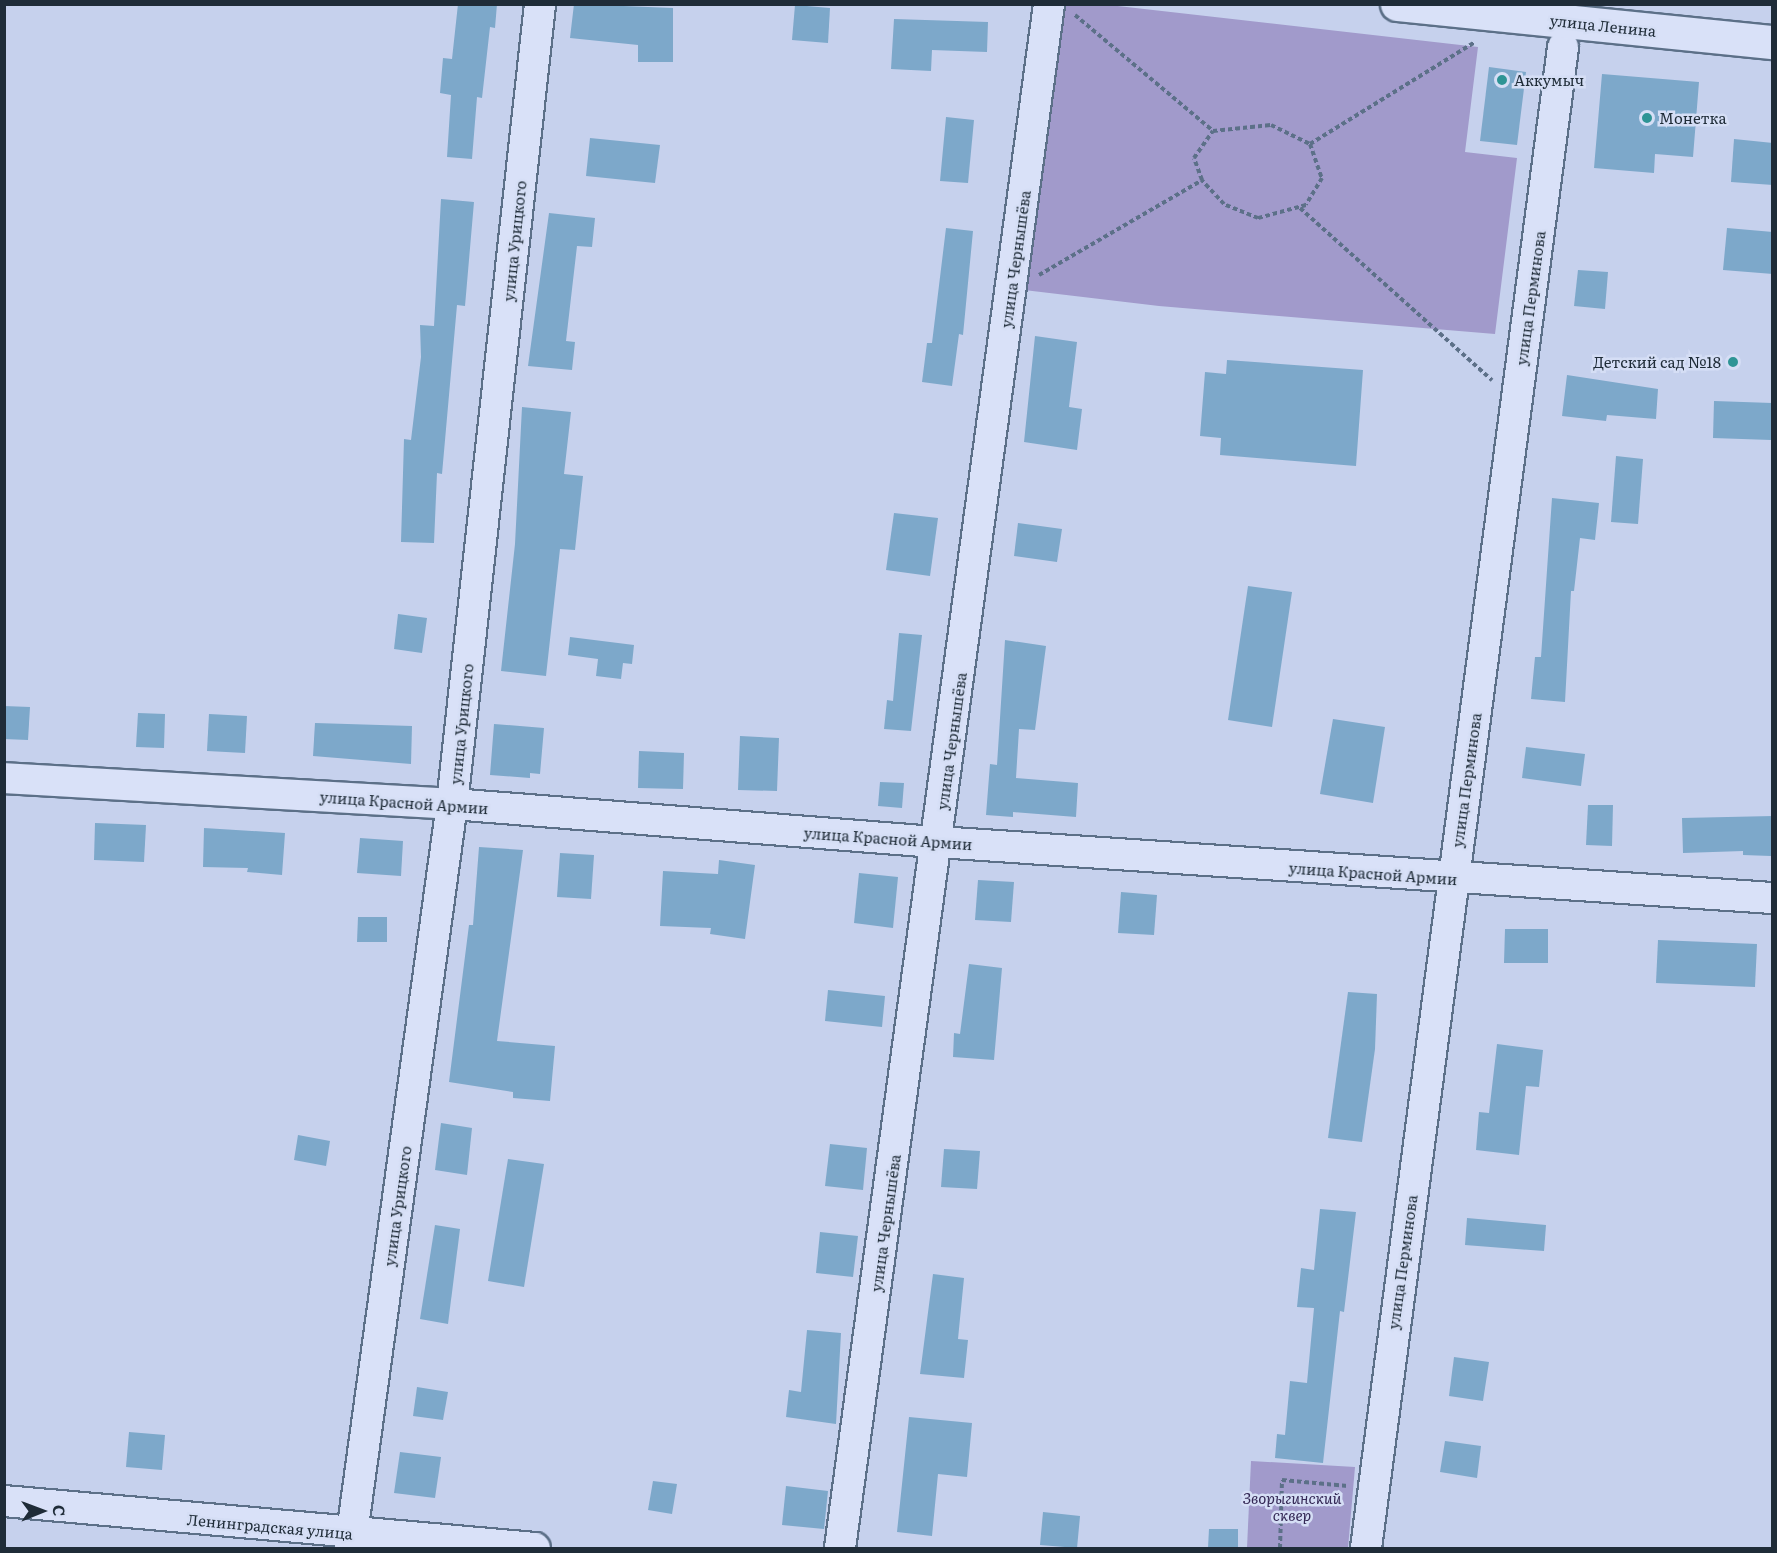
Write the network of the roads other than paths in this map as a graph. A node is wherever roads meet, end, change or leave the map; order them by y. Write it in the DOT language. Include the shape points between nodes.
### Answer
graph roads {
  1 [pos="540,4"];
  2 [pos="1397,4"];
  3 [pos="1060,8"];
  4 [pos="1567,24"];
  5 [pos="1773,42"];
  6 [pos="4,778"];
  7 [pos="452,804"];
  8 [pos="938,842"];
  9 [pos="1453,878"];
  10 [pos="1773,898"];
  11 [pos="4,1501"];
  12 [pos="351,1541"];
  13 [pos="535,1548"];
  14 [pos="840,1548"];
  15 [pos="1365,1548"];
  1 -- 7 [label="street, улица Урицкого"];
  2 -- 4 [label="street, улица Ленина"];
  3 -- 8 [label="street, улица Чернышёва" via="1011,291"];
  4 -- 5 [label="street, улица Ленина"];
  4 -- 9 [label="street, улица Перминова"];
  6 -- 7 [label="street, улица Красной Армии"];
  7 -- 8 [label="street, улица Красной Армии"];
  7 -- 12 [label="street, улица Урицкого"];
  8 -- 9 [label="street, улица Красной Армии"];
  8 -- 14 [label="street, улица Чернышёва"];
  9 -- 10 [label="street, улица Красной Армии"];
  9 -- 15 [label="street, улица Перминова"];
  11 -- 12 [label="street, Ленинградская улица"];
  12 -- 13 [label="street, Ленинградская улица"];
}
